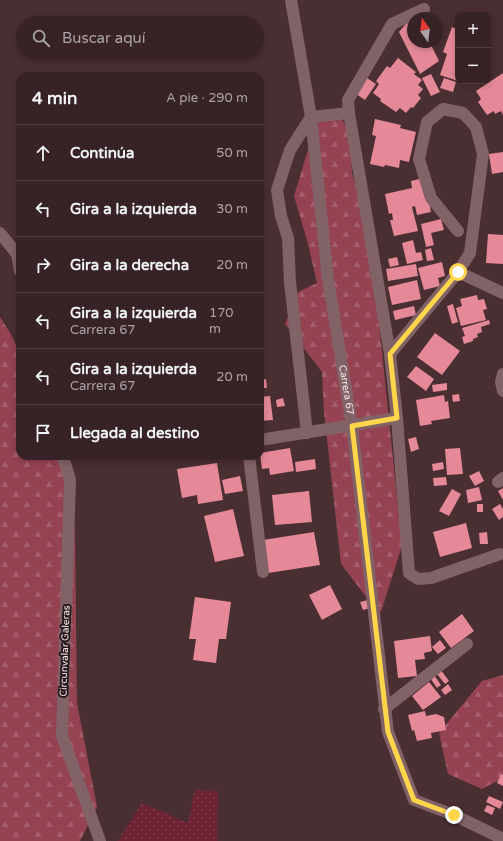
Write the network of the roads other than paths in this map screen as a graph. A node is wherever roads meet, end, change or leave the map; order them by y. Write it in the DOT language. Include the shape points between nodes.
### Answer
graph roads {
  1 [pos="291,0"];
  2 [pos="424,9"];
  3 [pos="349,114"];
  4 [pos="311,117"];
  5 [pos="458,231"];
  6 [pos="0,233"];
  7 [pos="16,253"];
  8 [pos="458,272"];
  9 [pos="503,293"];
  10 [pos="390,354"];
  11 [pos="503,374"];
  12 [pos="503,392"];
  13 [pos="397,418"];
  14 [pos="352,426"];
  15 [pos="308,433"];
  16 [pos="264,439"];
  17 [pos="64,460"];
  18 [pos="250,460"];
  19 [pos="500,554"];
  20 [pos="262,572"];
  21 [pos="467,644"];
  22 [pos="384,708"];
  23 [pos="502,837"];
  24 [pos="100,841"];
  1 -- 4 [label="street, Carrera 67"];
  2 -- 3 [label="street" via="392,24 348,100"];
  3 -- 4 [label="street"];
  3 -- 10 [label="street"];
  4 -- 14 [label="street, Carrera 67" via="328,279"];
  4 -- 15 [label="street" via="290,150 278,190 281,216 288,238 290,282"];
  5 -- 8 [label="street" via="431,198 419,159 427,122 443,108 463,113 476,127 483,154 470,253"];
  6 -- 7 [label="street"];
  8 -- 9 [label="street"];
  8 -- 10 [label="street"];
  10 -- 13 [label="street"];
  11 -- 12 [label="street"];
  13 -- 14 [label="street"];
  13 -- 19 [label="street" via="409,573 418,579 431,578"];
  14 -- 15 [label="street"];
  14 -- 22 [label="street, Carrera 67"];
  15 -- 16 [label="street"];
  17 -- 24 [label="street, Circunvalar Galeras" via="70,480 62,736"];
  18 -- 20 [label="street"];
  21 -- 22 [label="street"];
  22 -- 23 [label="street, Carrera 67" via="388,732 414,800"];
}
